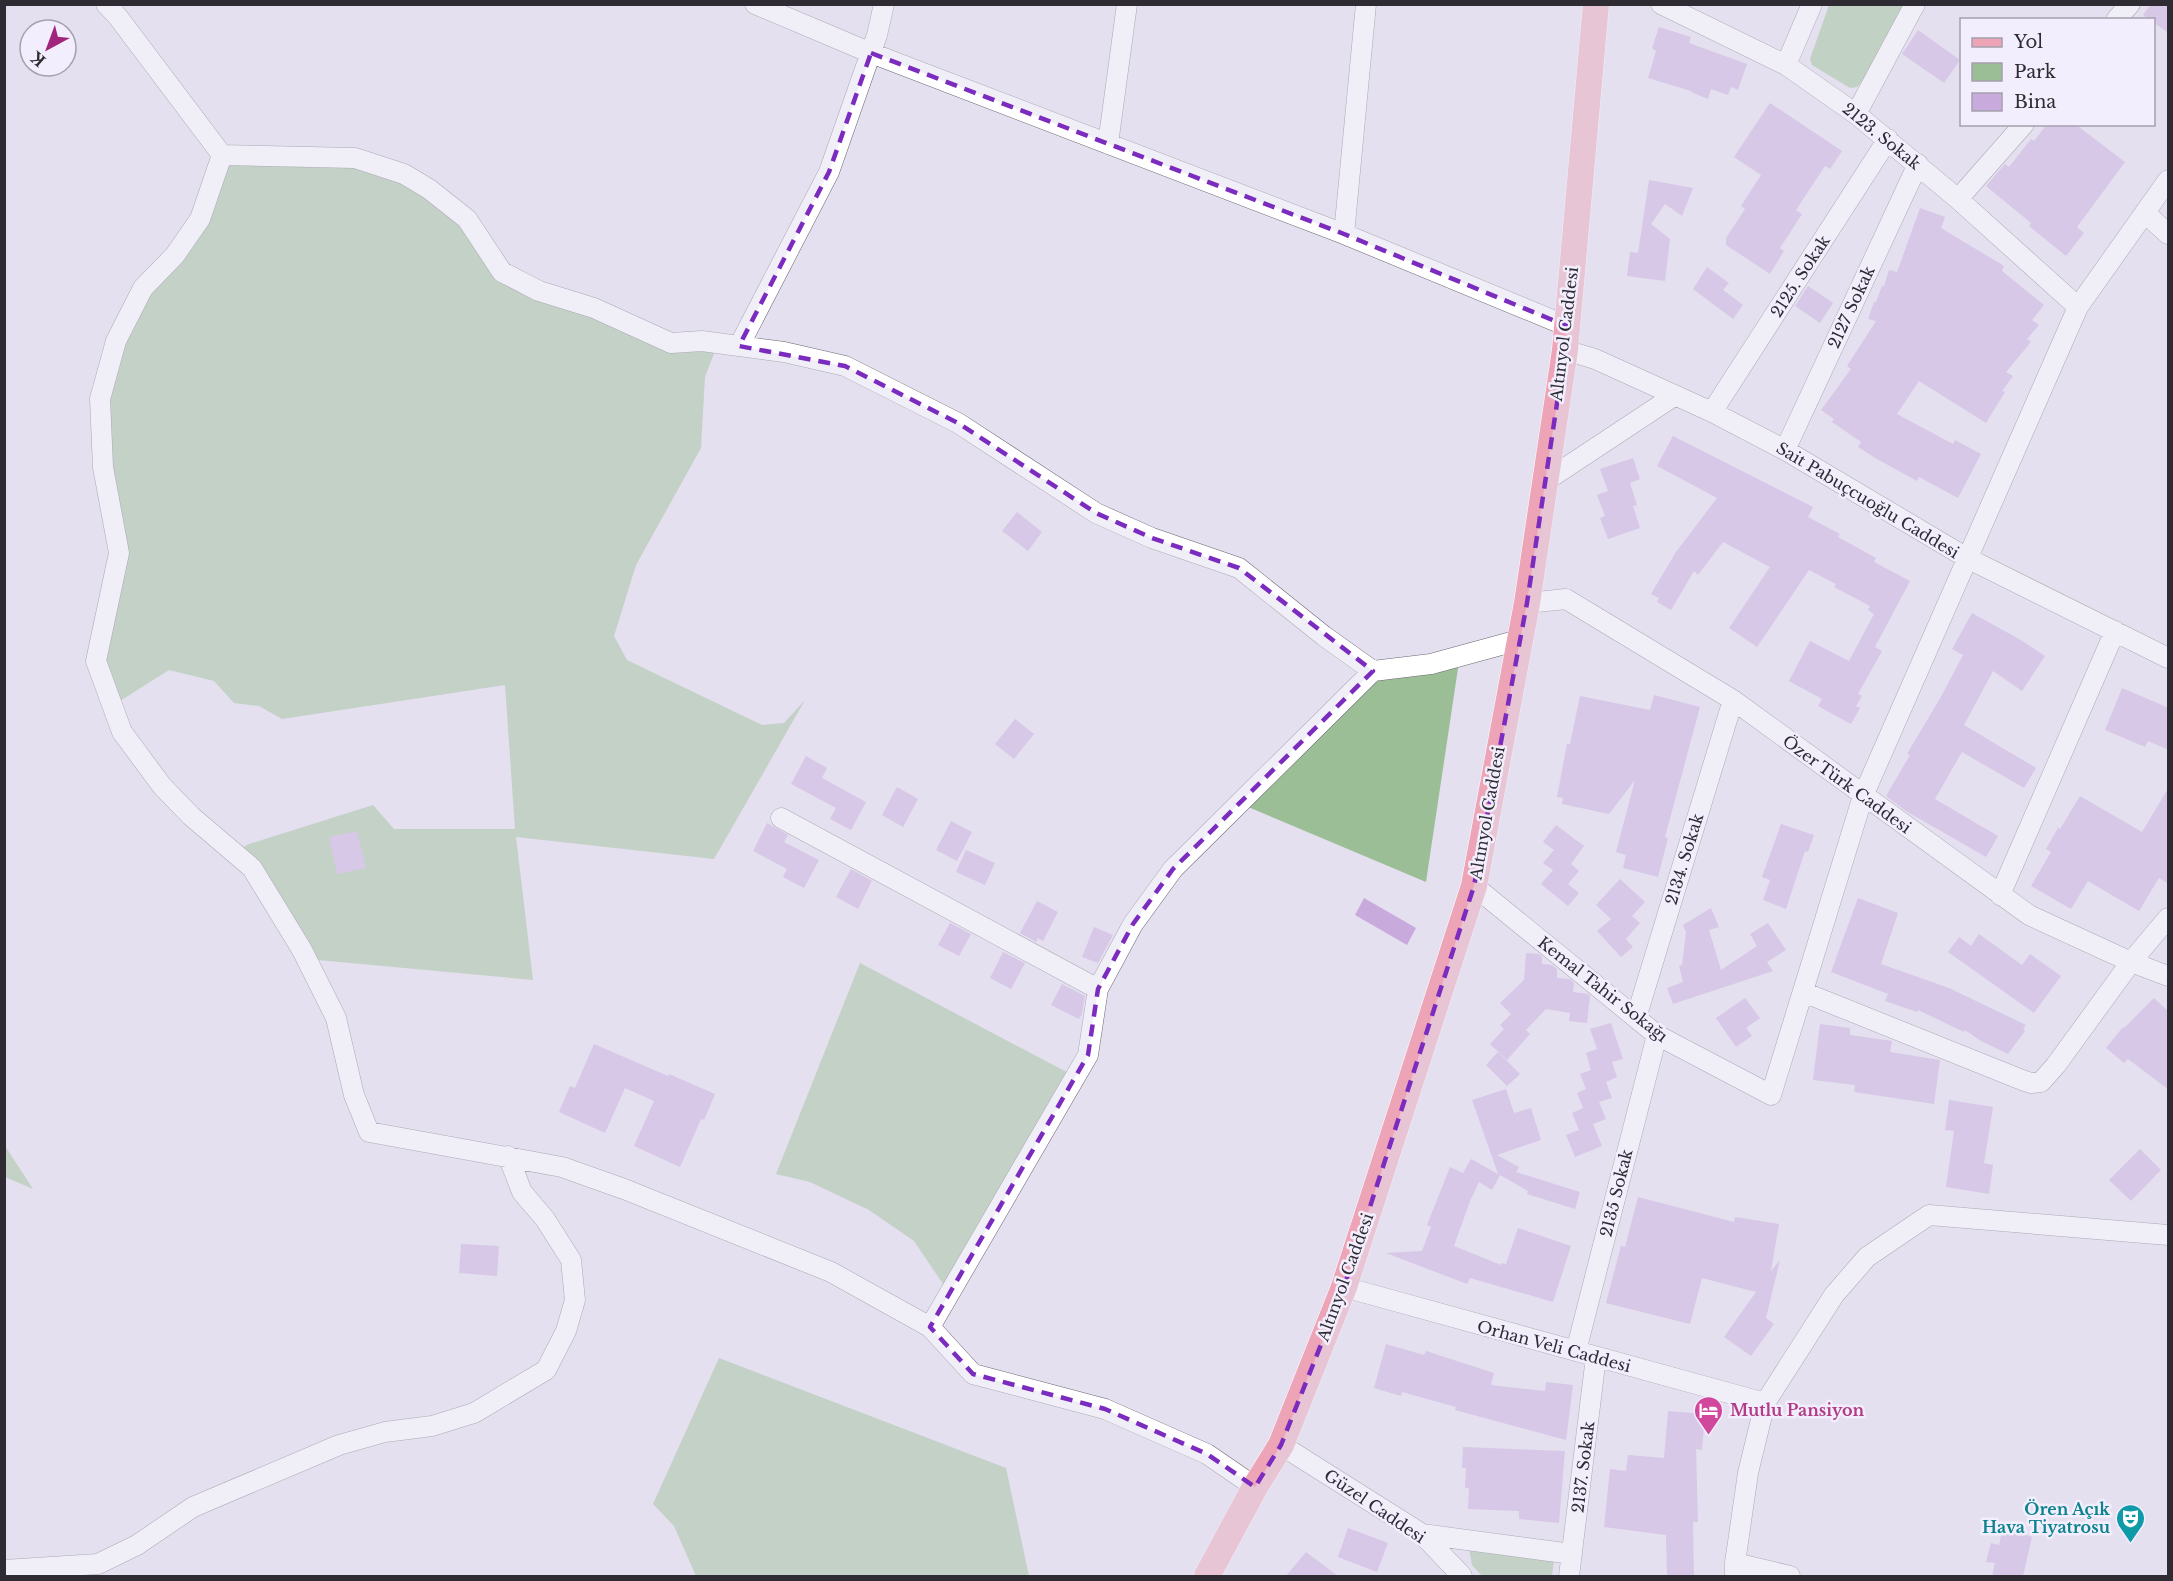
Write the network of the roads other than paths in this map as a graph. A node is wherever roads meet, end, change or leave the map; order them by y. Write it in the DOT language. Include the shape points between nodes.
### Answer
graph roads {
  1 [pos="106,4"];
  2 [pos="755,4"];
  3 [pos="884,4"];
  4 [pos="1127,4"];
  5 [pos="1366,4"];
  6 [pos="1596,4"];
  7 [pos="1661,4"];
  8 [pos="1812,4"];
  9 [pos="1915,4"];
  10 [pos="2130,4"];
  11 [pos="2118,18"];
  12 [pos="871,53"];
  13 [pos="1786,65"];
  14 [pos="1856,114"];
  15 [pos="2022,126"];
  16 [pos="1888,140"];
  17 [pos="1108,144"];
  18 [pos="222,155"];
  19 [pos="1917,164"];
  20 [pos="2169,180"];
  21 [pos="1958,199"];
  22 [pos="2145,213"];
  23 [pos="1344,234"];
  24 [pos="2169,234"];
  25 [pos="2078,307"];
  26 [pos="1566,338"];
  27 [pos="739,346"];
  28 [pos="1674,396"];
  29 [pos="1712,412"];
  30 [pos="1785,450"];
  31 [pos="1544,482"];
  32 [pos="1967,558"];
  33 [pos="1527,603"];
  34 [pos="2115,631"];
  35 [pos="1519,640"];
  36 [pos="2169,657"];
  37 [pos="1373,671"];
  38 [pos="1733,700"];
  39 [pos="1863,796"];
  40 [pos="781,818"];
  41 [pos="1474,886"];
  42 [pos="2000,894"];
  43 [pos="2169,918"];
  44 [pos="2131,962"];
  45 [pos="2169,976"];
  46 [pos="1098,989"];
  47 [pos="1803,992"];
  48 [pos="1636,1018"];
  49 [pos="1657,1035"];
  50 [pos="508,1156"];
  51 [pos="2169,1235"];
  52 [pos="1344,1287"];
  53 [pos="930,1327"];
  54 [pos="1576,1351"];
  55 [pos="1596,1357"];
  56 [pos="1765,1403"];
  57 [pos="1281,1445"];
  58 [pos="1255,1487"];
  59 [pos="1422,1533"];
  60 [pos="1572,1554"];
  61 [pos="4,1570"];
  62 [pos="1735,1570"];
  63 [pos="1207,1576"];
  64 [pos="1462,1576"];
  65 [pos="1569,1576"];
  66 [pos="1790,1576"];
  1 -- 18 [label="street"];
  2 -- 12 [label="street, Sait Pabuçcuoğlu Caddesi"];
  3 -- 12 [label="street"];
  4 -- 17 [label="street"];
  5 -- 23 [label="street"];
  6 -- 26 [label="main road, Altınyol Caddesi"];
  7 -- 13 [label="street, 2123. Sokak"];
  8 -- 13 [label="street"];
  9 -- 14 [label="street"];
  10 -- 11 [label="street"];
  12 -- 17 [label="street, Sait Pabuçcuoğlu Caddesi"];
  12 -- 27 [label="street" via="829,172"];
  13 -- 14 [label="street, 2123. Sokak"];
  14 -- 16 [label="street, 2123. Sokak"];
  15 -- 21 [label="street"];
  16 -- 19 [label="street, 2123. Sokak"];
  16 -- 29 [label="street, 2125. Sokak"];
  17 -- 23 [label="street, Sait Pabuçcuoğlu Caddesi"];
  18 -- 27 [label="street" via="355,158 404,174 467,219 502,272 539,291 594,308 671,343 702,341"];
  18 -- 50 [label="street" via="200,219 143,288 116,341 100,399 103,467 119,553 96,661 122,732 162,786 252,868 303,950 336,1018 354,1095 369,1132"];
  19 -- 21 [label="street, 2123. Sokak"];
  19 -- 30 [label="street, 2127 Sokak"];
  20 -- 22 [label="street"];
  21 -- 25 [label="street, 2123. Sokak"];
  22 -- 24 [label="street"];
  22 -- 25 [label="street"];
  23 -- 26 [label="street, Sait Pabuçcuoğlu Caddesi"];
  25 -- 32 [label="street"];
  26 -- 28 [label="street, Sait Pabuçcuoğlu Caddesi" via="1594,359"];
  26 -- 31 [label="main road, Altınyol Caddesi"];
  27 -- 37 [label="street" via="845,366 958,423 1096,513 1152,538 1239,568"];
  28 -- 29 [label="street, Sait Pabuçcuoğlu Caddesi"];
  28 -- 31 [label="street"];
  29 -- 30 [label="street, Sait Pabuçcuoğlu Caddesi"];
  30 -- 32 [label="street, Sait Pabuçcuoğlu Caddesi"];
  31 -- 33 [label="main road, Altınyol Caddesi"];
  32 -- 34 [label="street, Sait Pabuçcuoğlu Caddesi"];
  32 -- 39 [label="street"];
  33 -- 35 [label="main road, Altınyol Caddesi"];
  33 -- 38 [label="street, Özer Türk Caddesi" via="1566,599"];
  34 -- 36 [label="street, Sait Pabuçcuoğlu Caddesi"];
  34 -- 42 [label="street"];
  35 -- 37 [label="street" via="1431,664"];
  35 -- 41 [label="main road, Altınyol Caddesi"];
  37 -- 46 [label="street" via="1173,869 1133,924"];
  38 -- 39 [label="street, Özer Türk Caddesi"];
  38 -- 48 [label="street, 2134. Sokak"];
  39 -- 42 [label="street, Özer Türk Caddesi"];
  39 -- 47 [label="street"];
  40 -- 46 [label="street"];
  41 -- 48 [label="street, Kemal Tahir Sokağı"];
  41 -- 52 [label="main road, Altınyol Caddesi"];
  42 -- 44 [label="street, Özer Türk Caddesi" via="2029,915"];
  43 -- 44 [label="street"];
  44 -- 45 [label="street, Özer Türk Caddesi"];
  44 -- 47 [label="street" via="2047,1078 2031,1083"];
  46 -- 53 [label="street" via="1088,1055"];
  47 -- 49 [label="street, Kemal Tahir Sokağı" via="1771,1095"];
  48 -- 49 [label="street, Kemal Tahir Sokağı"];
  49 -- 54 [label="street, 2135 Sokak"];
  50 -- 53 [label="street" via="562,1167 624,1189 831,1272"];
  50 -- 61 [label="street" via="522,1192 546,1219 571,1260 575,1300 566,1331 546,1370 474,1413 339,1445 193,1507 137,1545 98,1564"];
  51 -- 56 [label="street" via="1929,1215 1867,1257 1834,1295"];
  52 -- 54 [label="street, Orhan Veli Caddesi"];
  52 -- 57 [label="main road, Altınyol Caddesi"];
  53 -- 58 [label="street" via="973,1374 1105,1409 1207,1454"];
  54 -- 55 [label="street, Orhan Veli Caddesi"];
  55 -- 56 [label="street, Orhan Veli Caddesi"];
  55 -- 60 [label="street, 2137. Sokak"];
  56 -- 62 [label="street" via="1748,1473"];
  57 -- 58 [label="main road, Altınyol Caddesi"];
  57 -- 59 [label="street, Güzel Caddesi"];
  58 -- 63 [label="main road, Altınyol Caddesi"];
  59 -- 60 [label="street"];
  59 -- 64 [label="street, Güzel Caddesi"];
  60 -- 65 [label="street, 2137. Sokak"];
  62 -- 66 [label="street"];
}
